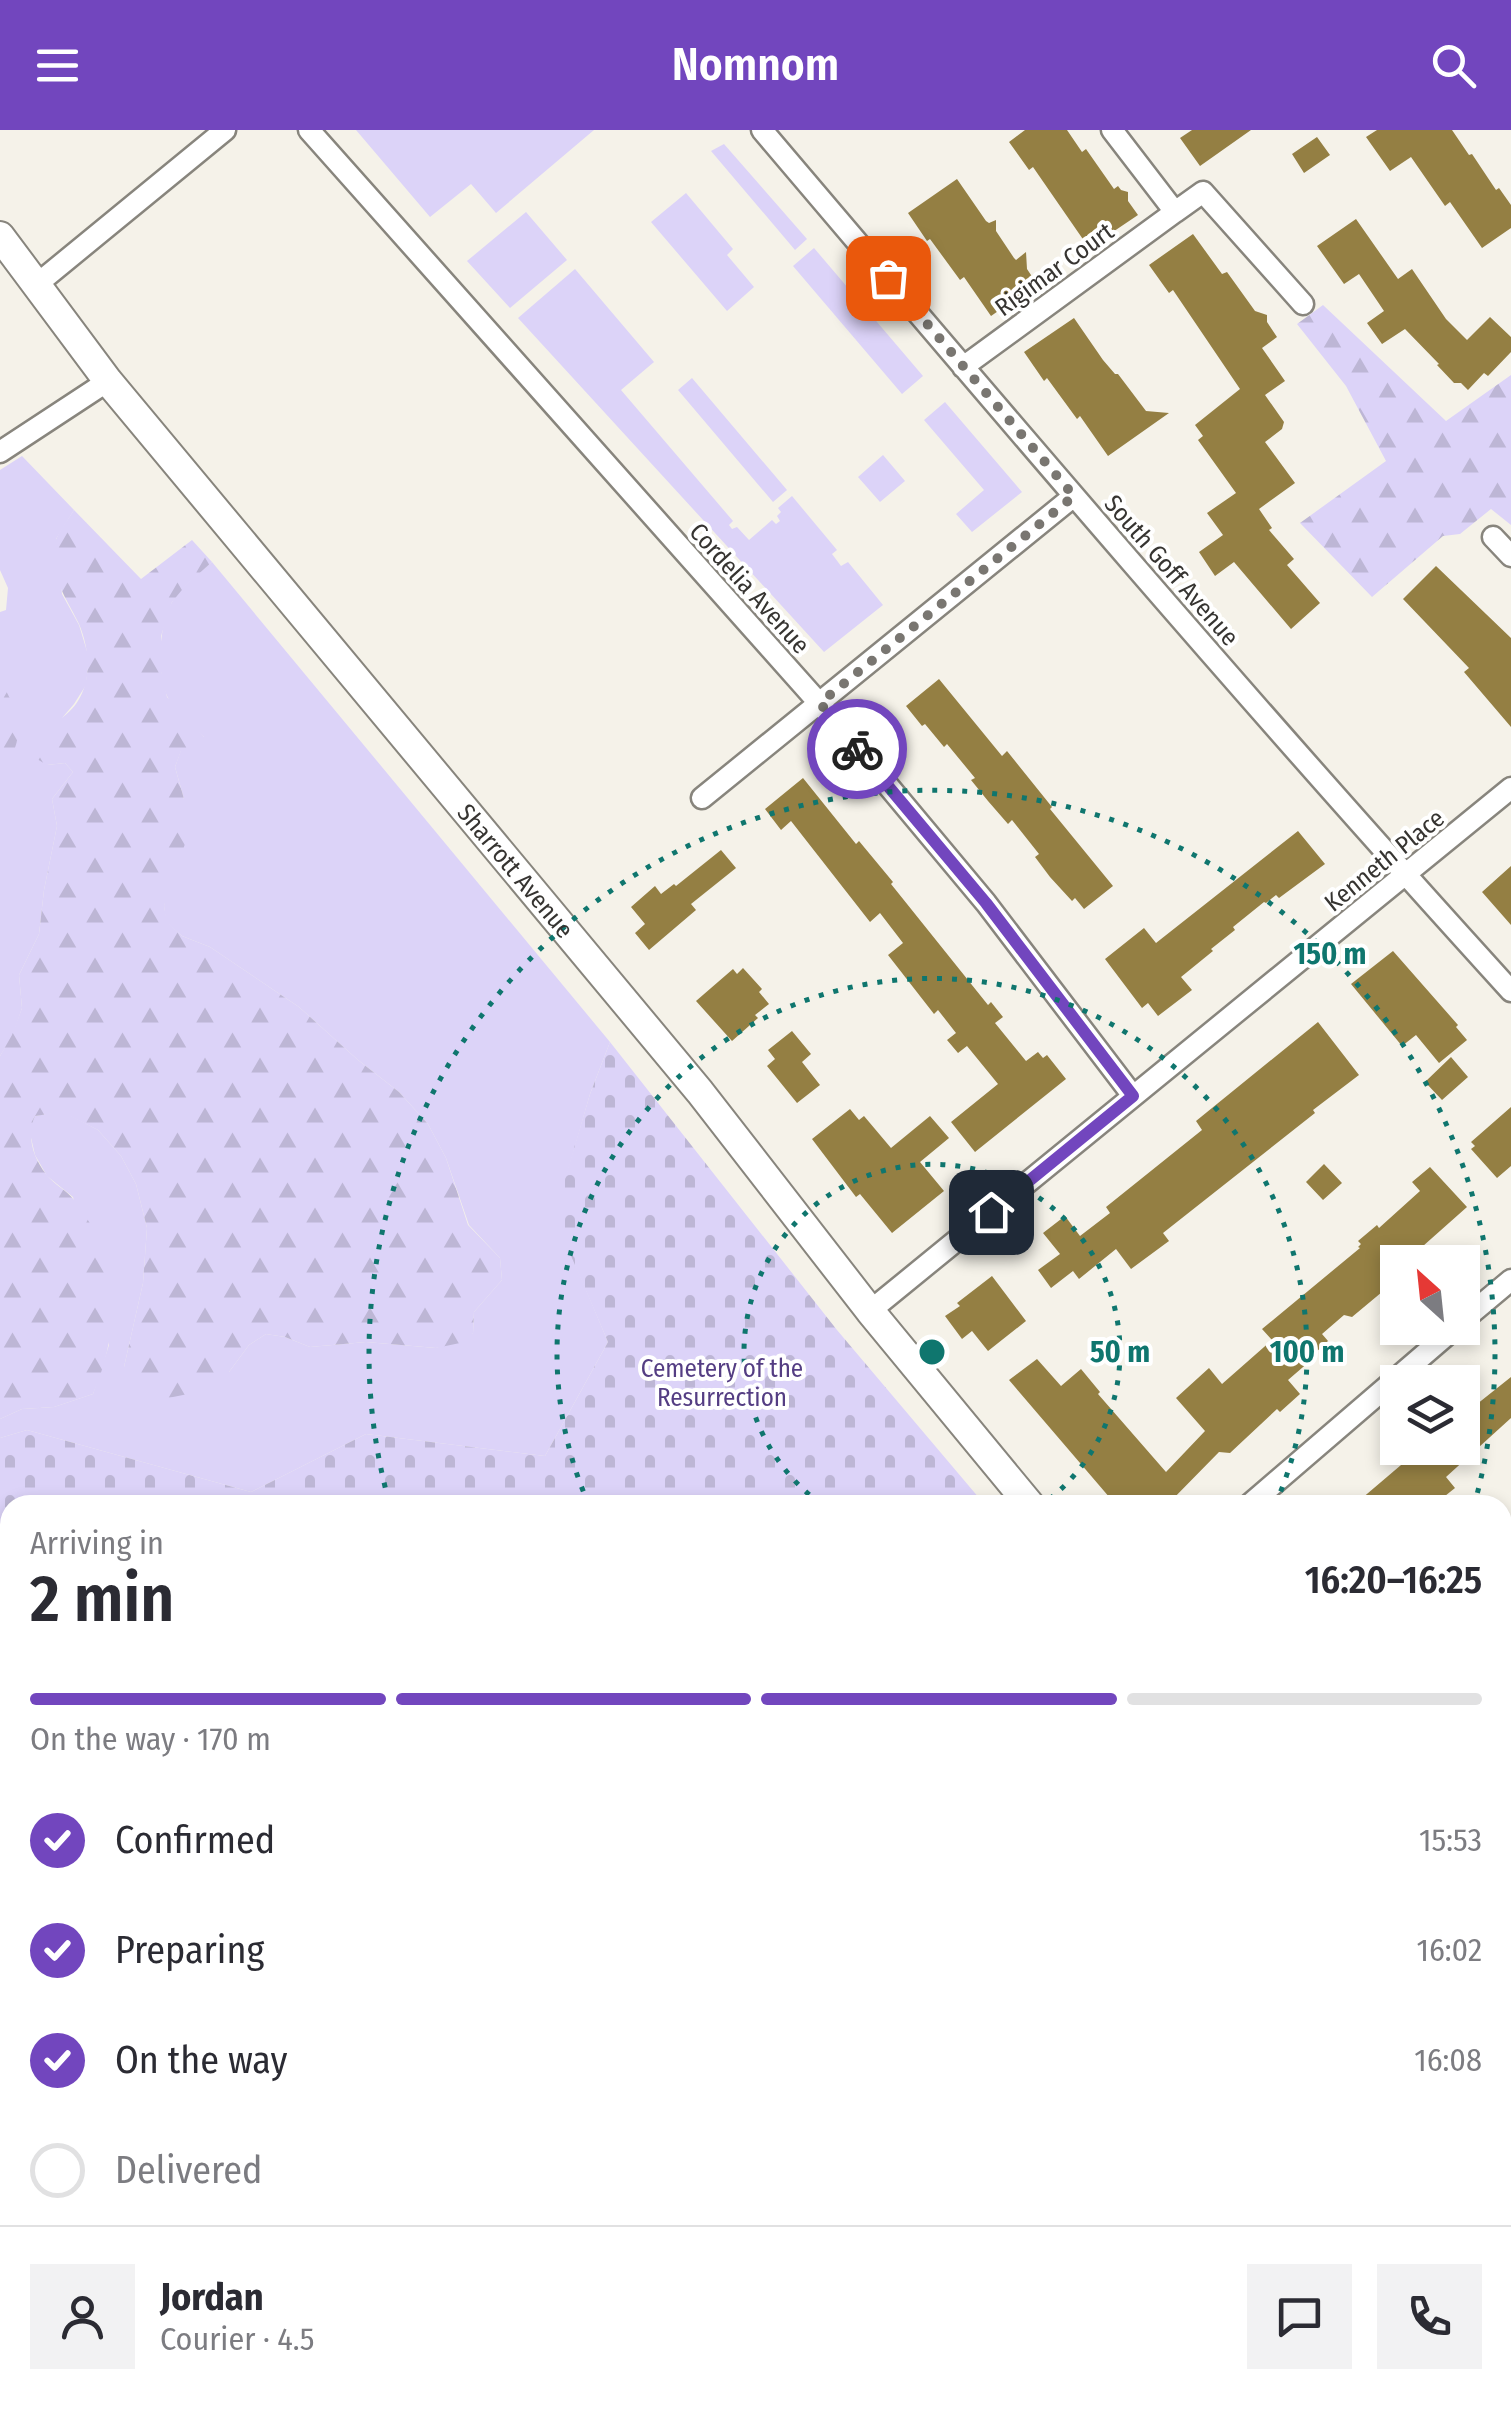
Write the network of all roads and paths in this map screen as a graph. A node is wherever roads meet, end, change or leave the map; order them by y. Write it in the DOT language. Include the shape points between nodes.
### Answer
graph roads {
  1 [pos="225,130"];
  2 [pos="309,130"];
  3 [pos="762,130"];
  4 [pos="1112,130"];
  5 [pos="1175,212"];
  6 [pos="0,236"];
  7 [pos="36,286"];
  8 [pos="1303,304"];
  9 [pos="963,368"];
  10 [pos="108,381"];
  11 [pos="0,452"];
  12 [pos="1074,496"];
  13 [pos="1492,537"];
  14 [pos="1511,556"];
  15 [pos="820,703"];
  16 [pos="1511,788"];
  17 [pos="702,798"];
  18 [pos="1405,875"];
  19 [pos="1511,991"];
  20 [pos="1133,1096"];
  21 [pos="1511,1280"];
  22 [pos="1480,1306"];
  23 [pos="870,1311"];
  24 [pos="1435,1345"];
  25 [pos="1022,1495"];
  26 [pos="1261,1495"];
  1 -- 7 [label="street"];
  2 -- 15 [label="street, Cordelia Avenue"];
  3 -- 9 [label="street, South Goff Avenue"];
  4 -- 5 [label="street"];
  5 -- 8 [label="street, Rigimar Court" via="1203,192"];
  5 -- 9 [label="street, Rigimar Court"];
  6 -- 7 [label="street, Sharrott Avenue"];
  7 -- 10 [label="street, Sharrott Avenue"];
  9 -- 12 [label="street, South Goff Avenue"];
  10 -- 11 [label="street"];
  10 -- 23 [label="street, Sharrott Avenue" via="700,1092"];
  12 -- 15 [label="street"];
  12 -- 18 [label="street, South Goff Avenue"];
  13 -- 14 [label="street"];
  15 -- 17 [label="street"];
  15 -- 20 [label="street, Cordelia Avenue" via="986,903"];
  16 -- 18 [label="street, Kenneth Place"];
  18 -- 19 [label="street, South Goff Avenue"];
  18 -- 20 [label="street, Kenneth Place"];
  20 -- 23 [label="street, Kenneth Place"];
  21 -- 22 [label="street"];
  23 -- 25 [label="street, Sharrott Avenue"];
  24 -- 26 [label="street"];
}
